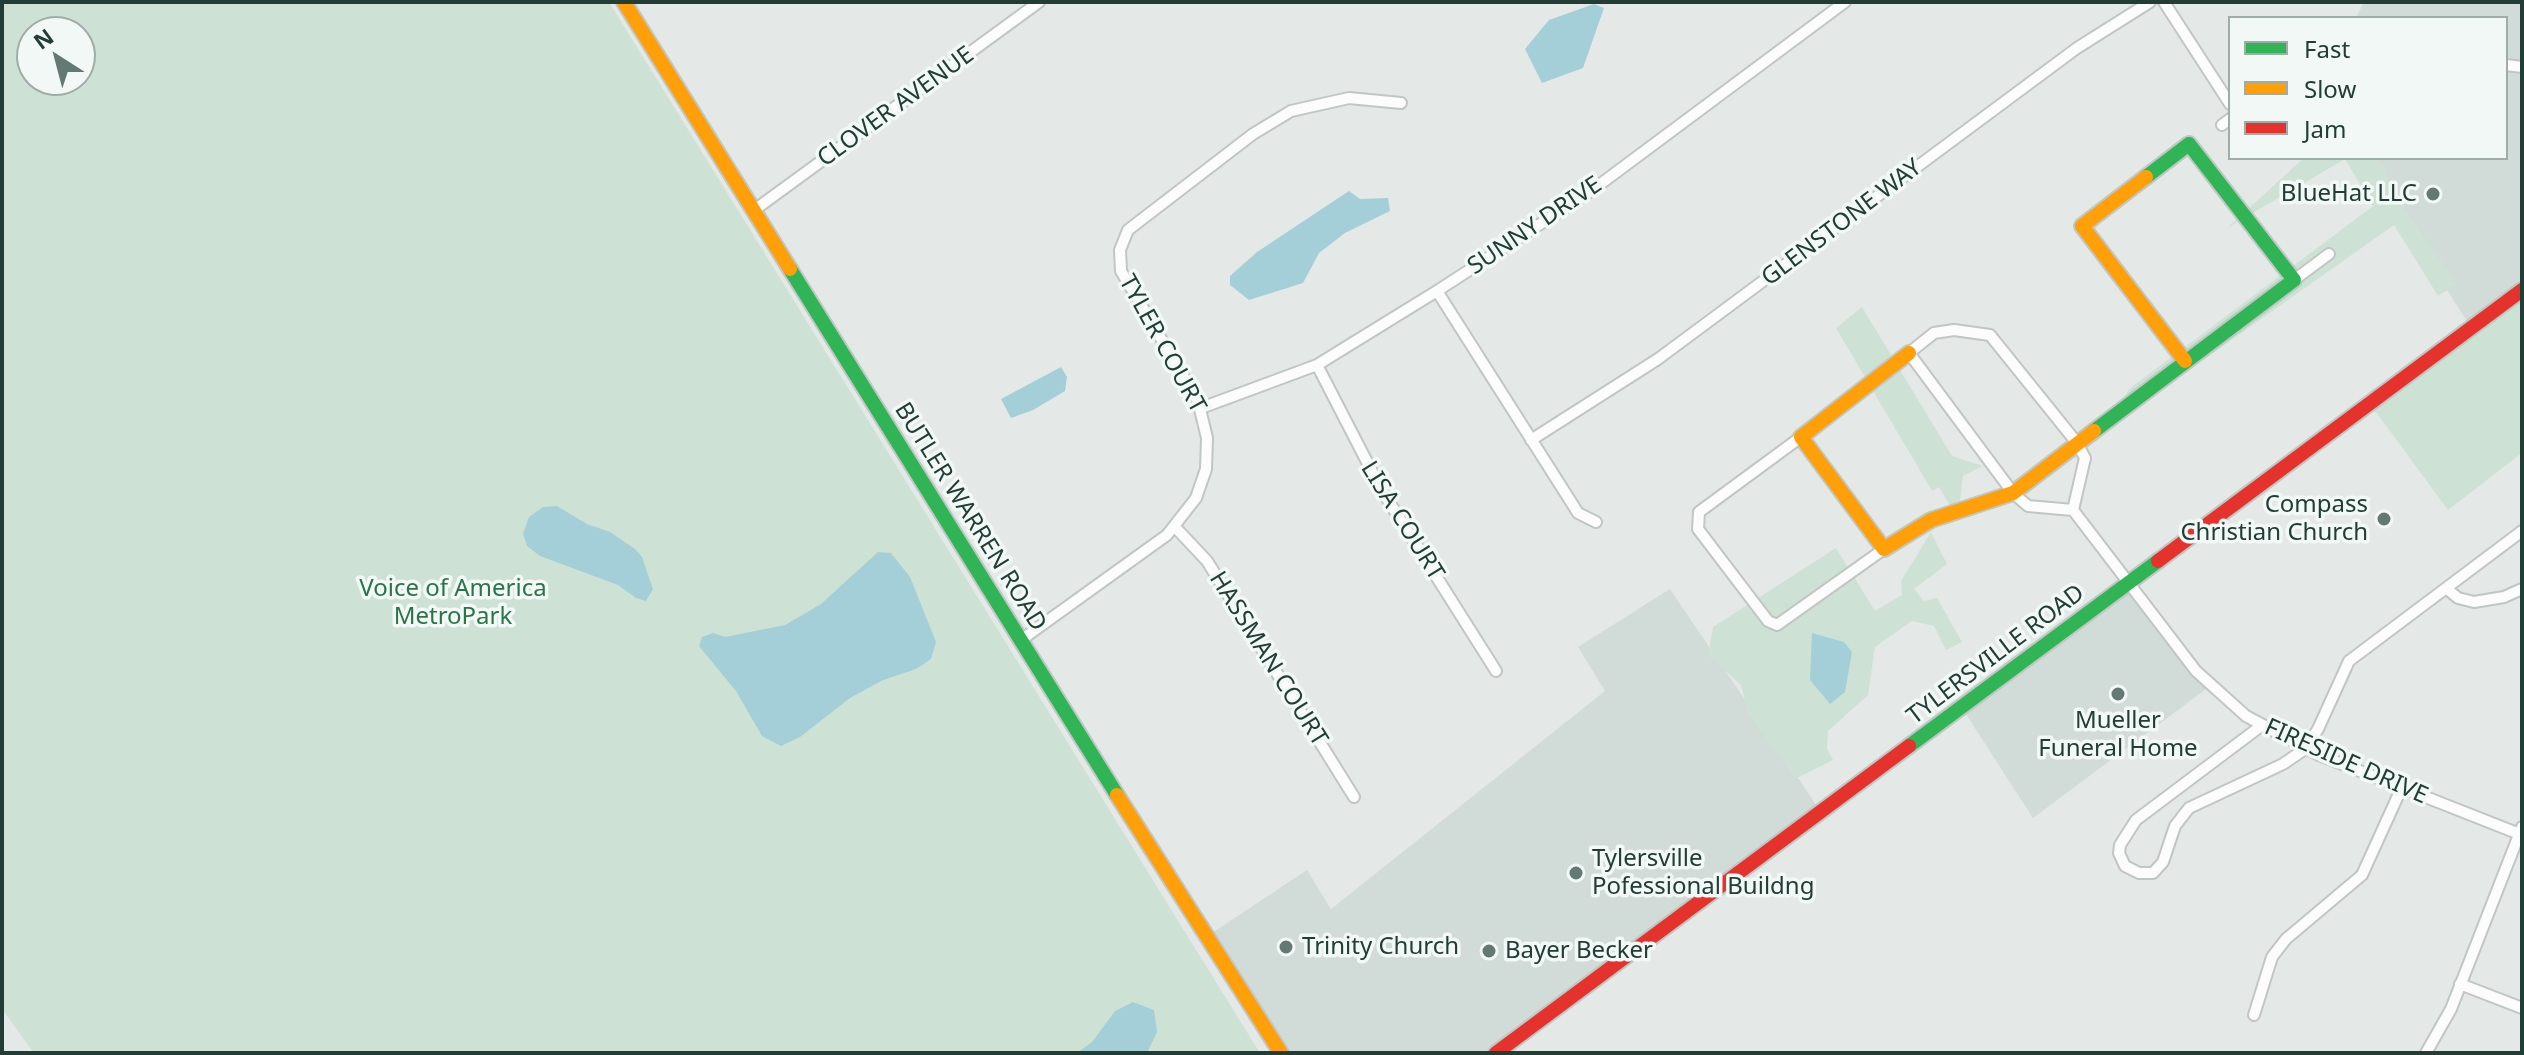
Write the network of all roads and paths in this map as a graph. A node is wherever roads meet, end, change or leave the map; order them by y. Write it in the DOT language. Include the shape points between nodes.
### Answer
graph roads {
  1 [pos="624,2"];
  2 [pos="1039,2"];
  3 [pos="1845,2"];
  4 [pos="2150,2"];
  5 [pos="2164,2"];
  6 [pos="2228,101"];
  7 [pos="1401,103"];
  8 [pos="753,211"];
  9 [pos="2329,254"];
  10 [pos="2294,280"];
  11 [pos="2522,290"];
  12 [pos="1437,291"];
  13 [pos="1909,353"];
  14 [pos="2185,361"];
  15 [pos="1317,365"];
  16 [pos="1201,408"];
  17 [pos="1801,437"];
  18 [pos="1531,440"];
  19 [pos="2077,443"];
  20 [pos="2013,493"];
  21 [pos="2073,510"];
  22 [pos="1596,522"];
  23 [pos="1175,527"];
  24 [pos="2522,531"];
  25 [pos="1884,549"];
  26 [pos="2129,584"];
  27 [pos="2447,589"];
  28 [pos="2522,589"];
  29 [pos="1021,640"];
  30 [pos="1496,671"];
  31 [pos="2261,726"];
  32 [pos="2305,749"];
  33 [pos="2402,787"];
  34 [pos="1354,797"];
  35 [pos="2521,832"];
  36 [pos="2460,984"];
  37 [pos="2522,1008"];
  38 [pos="2254,1015"];
  39 [pos="1281,1053"];
  40 [pos="1496,1053"];
  41 [pos="2426,1053"];
  1 -- 8 [label="main road, BUTLER WARREN ROAD"];
  2 -- 8 [label="street, CLOVER AVENUE"];
  3 -- 12 [label="street, SUNNY DRIVE" via="1591,191"];
  4 -- 18 [label="street, GLENSTONE WAY" via="2077,48 1658,359"];
  5 -- 6 [label="street"];
  7 -- 16 [label="street, TYLER COURT" via="1349,98 1291,111 1240,143 1128,230 1120,250 1121,271"];
  8 -- 29 [label="main road, BUTLER WARREN ROAD"];
  9 -- 10 [label="street"];
  10 -- 14 [label="main road"];
  10 -- 14 [label="main road" via="2189,144 2082,226"];
  11 -- 26 [label="main road, TYLERSVILLE ROAD"];
  12 -- 15 [label="street, SUNNY DRIVE"];
  12 -- 18 [label="street"];
  13 -- 17 [label="main road"];
  13 -- 19 [label="street" via="1934,333 1990,335"];
  13 -- 20 [label="street"];
  14 -- 19 [label="main road"];
  15 -- 16 [label="street, SUNNY DRIVE"];
  15 -- 30 [label="street, LISA COURT" via="1374,476"];
  16 -- 23 [label="street, TYLER COURT" via="1206,469 1196,498"];
  17 -- 25 [label="main road"];
  17 -- 25 [label="street" via="1699,512 1698,529 1768,621 1777,625"];
  18 -- 22 [label="street" via="1578,513"];
  19 -- 20 [label="main road"];
  19 -- 21 [label="street" via="2085,458"];
  20 -- 21 [label="street" via="2028,506"];
  20 -- 25 [label="main road" via="1931,520"];
  21 -- 26 [label="street, FIRESIDE DRIVE"];
  23 -- 29 [label="street, TYLER COURT"];
  23 -- 34 [label="street, HASSMAN COURT" via="1207,561"];
  24 -- 27 [label="street"];
  26 -- 31 [label="street, FIRESIDE DRIVE" via="2196,671"];
  26 -- 40 [label="main road, TYLERSVILLE ROAD"];
  27 -- 28 [label="street" via="2474,602"];
  27 -- 32 [label="street" via="2349,661"];
  29 -- 39 [label="main road, BUTLER WARREN ROAD"];
  31 -- 32 [label="street, FIRESIDE DRIVE"];
  31 -- 32 [label="street" via="2141,814 2120,845 2125,866 2153,873 2189,808"];
  32 -- 33 [label="street, FIRESIDE DRIVE"];
  33 -- 35 [label="street, FIRESIDE DRIVE"];
  33 -- 38 [label="street" via="2362,875 2272,957"];
  35 -- 36 [label="street"];
  36 -- 37 [label="street"];
  36 -- 41 [label="street"];
}
